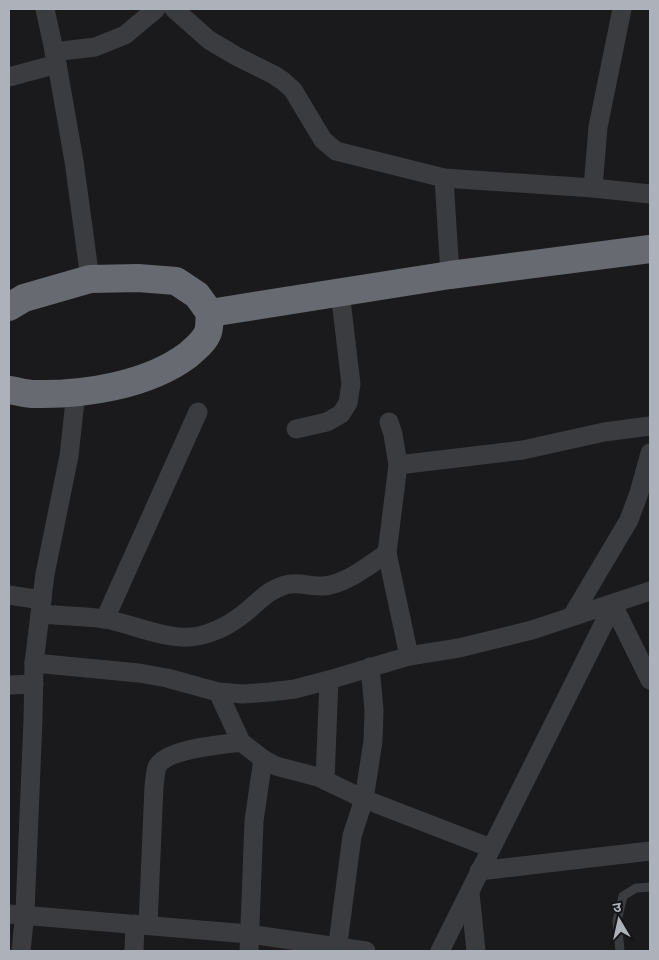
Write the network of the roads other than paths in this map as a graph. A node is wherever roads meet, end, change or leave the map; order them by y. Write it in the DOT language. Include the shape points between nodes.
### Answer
graph roads {
  1 [pos="45,9"];
  2 [pos="156,9"];
  3 [pos="174,9"];
  4 [pos="622,9"];
  5 [pos="56,58"];
  6 [pos="9,77"];
  7 [pos="444,178"];
  8 [pos="593,188"];
  9 [pos="650,194"];
  10 [pos="650,249"];
  11 [pos="450,275"];
  12 [pos="90,279"];
  13 [pos="340,292"];
  14 [pos="9,307"];
  15 [pos="210,313"];
  16 [pos="9,390"];
  17 [pos="76,392"];
  18 [pos="198,412"];
  19 [pos="388,422"];
  20 [pos="650,426"];
  21 [pos="296,429"];
  22 [pos="650,452"];
  23 [pos="398,466"];
  24 [pos="387,553"];
  25 [pos="650,591"];
  26 [pos="9,596"];
  27 [pos="613,604"];
  28 [pos="41,607"];
  29 [pos="572,616"];
  30 [pos="105,619"];
  31 [pos="409,656"];
  32 [pos="34,663"];
  33 [pos="370,667"];
  34 [pos="329,680"];
  35 [pos="650,680"];
  36 [pos="34,684"];
  37 [pos="9,686"];
  38 [pos="218,692"];
  39 [pos="241,742"];
  40 [pos="263,759"];
  41 [pos="325,780"];
  42 [pos="364,799"];
  43 [pos="491,848"];
  44 [pos="650,851"];
  45 [pos="479,871"];
  46 [pos="650,887"];
  47 [pos="470,892"];
  48 [pos="17,914"];
  49 [pos="142,925"];
  50 [pos="249,942"];
  51 [pos="337,949"];
  52 [pos="21,951"];
  53 [pos="134,951"];
  54 [pos="366,951"];
  55 [pos="440,951"];
  56 [pos="476,951"];
  57 [pos="620,951"];
  1 -- 5 [label="street"];
  2 -- 5 [label="street" via="124,35 95,48"];
  3 -- 7 [label="street" via="209,40 283,81 323,140 336,151"];
  4 -- 8 [label="street" via="598,127"];
  5 -- 6 [label="street"];
  5 -- 12 [label="street"];
  7 -- 8 [label="street"];
  7 -- 11 [label="street"];
  8 -- 9 [label="street"];
  10 -- 11 [label="highway"];
  11 -- 13 [label="highway"];
  12 -- 14 [label="highway" via="24,298"];
  12 -- 15 [label="highway" via="176,281 197,295"];
  13 -- 15 [label="highway"];
  13 -- 21 [label="street" via="351,384 348,403 341,414 327,422"];
  15 -- 17 [label="highway" via="208,332 196,348 177,363 110,388"];
  16 -- 17 [label="highway" via="34,394"];
  17 -- 28 [label="street"];
  18 -- 30 [label="street"];
  19 -- 23 [label="street"];
  20 -- 23 [label="street" via="604,432 523,450"];
  22 -- 29 [label="street" via="629,520"];
  23 -- 24 [label="street"];
  24 -- 30 [label="street" via="334,585 288,584 266,593 243,615 206,634 167,635"];
  24 -- 31 [label="street"];
  25 -- 27 [label="street"];
  26 -- 28 [label="street"];
  27 -- 29 [label="street"];
  27 -- 35 [label="street"];
  27 -- 43 [label="street"];
  28 -- 30 [label="street"];
  28 -- 32 [label="street"];
  29 -- 31 [label="street" via="532,630 459,648"];
  31 -- 33 [label="street"];
  32 -- 36 [label="street"];
  32 -- 38 [label="street" via="139,673"];
  33 -- 34 [label="street"];
  33 -- 42 [label="street" via="373,741"];
  34 -- 38 [label="street" via="270,692"];
  34 -- 41 [label="street"];
  36 -- 37 [label="street"];
  36 -- 48 [label="street"];
  38 -- 39 [label="street"];
  39 -- 40 [label="street"];
  39 -- 49 [label="street" via="180,752 165,758 158,767"];
  40 -- 41 [label="street"];
  40 -- 50 [label="street" via="254,821"];
  41 -- 42 [label="street"];
  42 -- 43 [label="street"];
  42 -- 51 [label="street" via="352,836"];
  43 -- 45 [label="street"];
  44 -- 45 [label="street"];
  45 -- 47 [label="street"];
  46 -- 57 [label="lane" via="636,888 623,896 617,921"];
  47 -- 55 [label="street"];
  47 -- 56 [label="street"];
  48 -- 49 [label="street"];
  48 -- 52 [label="street"];
  49 -- 50 [label="street"];
  49 -- 53 [label="street"];
  50 -- 51 [label="street"];
  51 -- 54 [label="street"];
}
